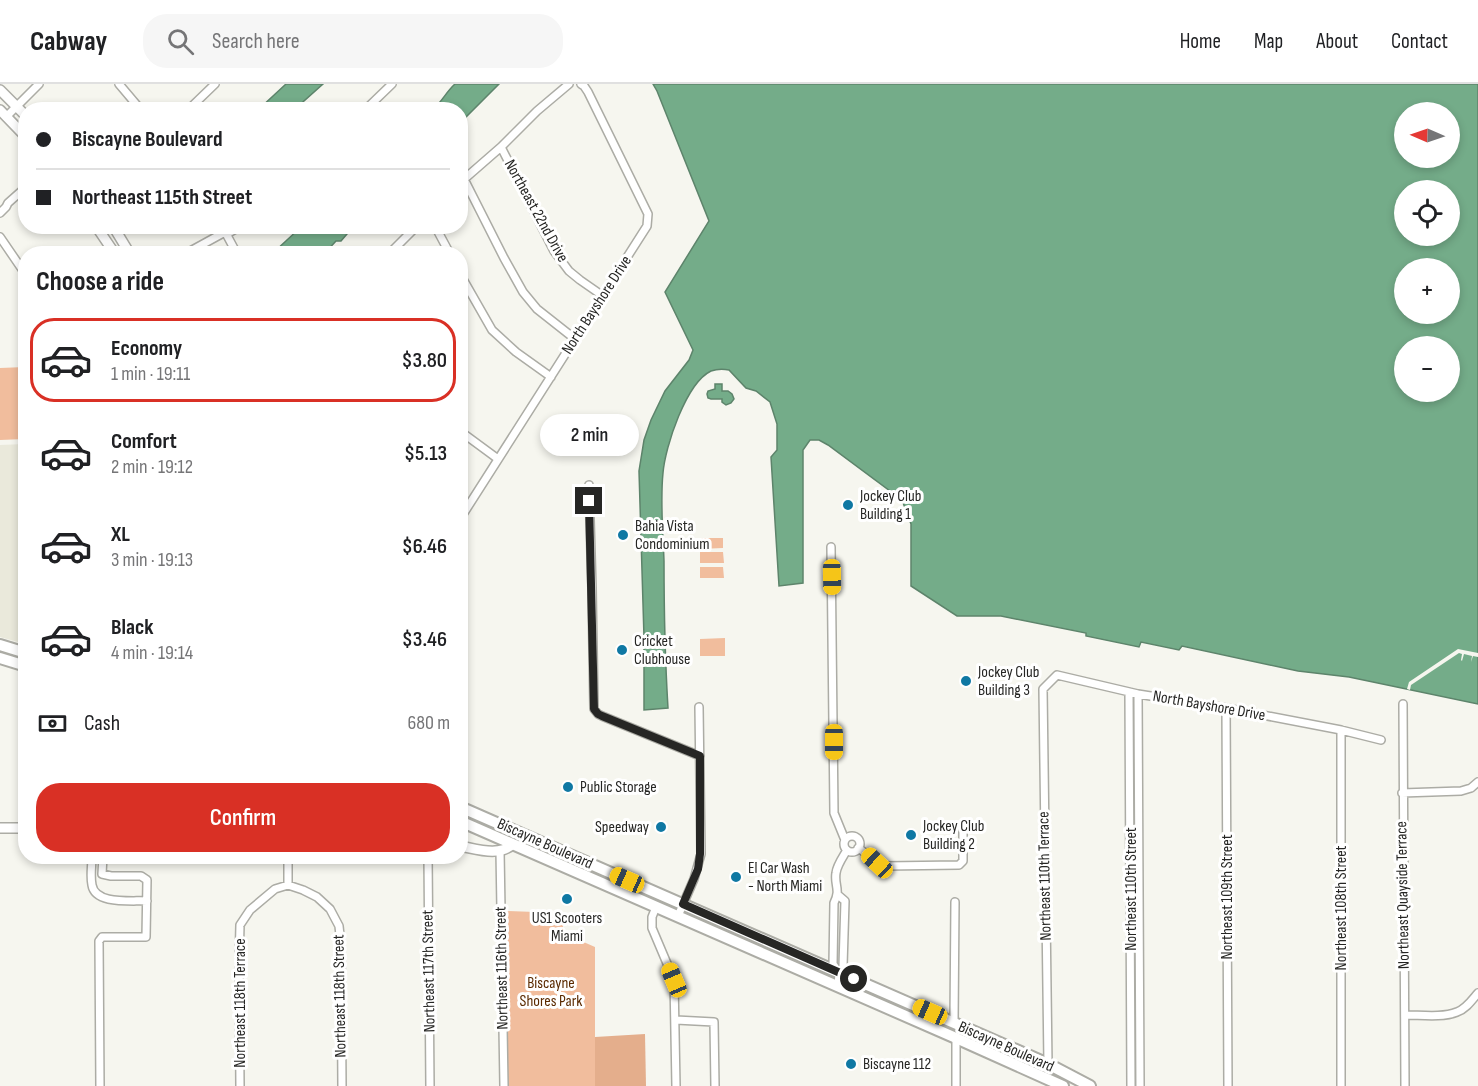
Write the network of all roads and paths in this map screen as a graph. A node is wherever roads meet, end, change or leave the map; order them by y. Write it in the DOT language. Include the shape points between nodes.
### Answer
graph roads {
  1 [pos="38,84"];
  2 [pos="119,84"];
  3 [pos="215,84"];
  4 [pos="392,84"];
  5 [pos="569,84"];
  6 [pos="581,84"];
  7 [pos="0,90"];
  8 [pos="21,102"];
  9 [pos="134,102"];
  10 [pos="196,102"];
  11 [pos="373,102"];
  12 [pos="17,106"];
  13 [pos="3,114"];
  14 [pos="18,129"];
  15 [pos="501,147"];
  16 [pos="468,176"];
  17 [pos="468,192"];
  18 [pos="18,195"];
  19 [pos="8,203"];
  20 [pos="0,206"];
  21 [pos="0,213"];
  22 [pos="220,234"];
  23 [pos="409,234"];
  24 [pos="0,237"];
  25 [pos="3,246"];
  26 [pos="199,246"];
  27 [pos="397,246"];
  28 [pos="18,265"];
  29 [pos="468,288"];
  30 [pos="603,296"];
  31 [pos="575,339"];
  32 [pos="551,377"];
  33 [pos="468,437"];
  34 [pos="498,459"];
  35 [pos="589,485"];
  36 [pos="468,506"];
  37 [pos="831,547"];
  38 [pos="0,645"];
  39 [pos="18,651"];
  40 [pos="0,658"];
  41 [pos="18,664"];
  42 [pos="1043,689"];
  43 [pos="1129,692"];
  44 [pos="1138,694"];
  45 [pos="1402,704"];
  46 [pos="699,706"];
  47 [pos="1226,708"];
  48 [pos="1341,730"];
  49 [pos="1381,740"];
  50 [pos="700,756"];
  51 [pos="1478,782"];
  52 [pos="1402,793"];
  53 [pos="468,810"];
  54 [pos="468,825"];
  55 [pos="0,828"];
  56 [pos="18,828"];
  57 [pos="963,830"];
  58 [pos="532,838"];
  59 [pos="845,840"];
  60 [pos="513,844"];
  61 [pos="468,848"];
  62 [pos="858,848"];
  63 [pos="847,850"];
  64 [pos="500,851"];
  65 [pos="288,864"];
  66 [pos="428,864"];
  67 [pos="92,866"];
  68 [pos="102,866"];
  69 [pos="288,885"];
  70 [pos="838,895"];
  71 [pos="147,901"];
  72 [pos="955,902"];
  73 [pos="683,904"];
  74 [pos="656,907"];
  75 [pos="678,916"];
  76 [pos="834,919"];
  77 [pos="844,920"];
  78 [pos="839,973"];
  79 [pos="838,986"];
  80 [pos="1478,993"];
  81 [pos="1405,1015"];
  82 [pos="675,1020"];
  83 [pos="954,1023"];
  84 [pos="956,1038"];
  85 [pos="1048,1064"];
  86 [pos="1050,1083"];
  87 [pos="100,1086"];
  88 [pos="240,1086"];
  89 [pos="342,1086"];
  90 [pos="430,1086"];
  91 [pos="504,1086"];
  92 [pos="676,1086"];
  93 [pos="715,1086"];
  94 [pos="956,1086"];
  95 [pos="1063,1086"];
  96 [pos="1090,1086"];
  97 [pos="1131,1086"];
  98 [pos="1140,1086"];
  99 [pos="1228,1086"];
  100 [pos="1341,1086"];
  101 [pos="1405,1086"];
  1 -- 8 [label="street"];
  2 -- 9 [label="street"];
  3 -- 10 [label="street"];
  4 -- 11 [label="street"];
  5 -- 15 [label="street"];
  6 -- 30 [label="street, North Bayshore Drive" via="648,214 647,226"];
  7 -- 12 [label="street"];
  12 -- 13 [label="street"];
  13 -- 14 [label="street"];
  15 -- 16 [label="street"];
  15 -- 30 [label="street, Northeast 22nd Drive" via="554,251 569,271"];
  17 -- 31 [label="street" via="523,292 537,309"];
  18 -- 19 [label="street"];
  19 -- 20 [label="street"];
  19 -- 21 [label="street"];
  22 -- 26 [label="street"];
  23 -- 27 [label="street"];
  24 -- 25 [label="street"];
  25 -- 28 [label="street"];
  29 -- 32 [label="street" via="492,330"];
  30 -- 31 [label="street, North Bayshore Drive"];
  31 -- 32 [label="street, North Bayshore Drive"];
  32 -- 34 [label="street, North Bayshore Drive"];
  33 -- 34 [label="street"];
  34 -- 36 [label="street, North Bayshore Drive"];
  35 -- 50 [label="street" via="594,709 602,716"];
  37 -- 59 [label="street" via="834,813"];
  38 -- 39 [label="main road"];
  40 -- 41 [label="main road"];
  42 -- 43 [label="street, North Bayshore Drive" via="1057,675"];
  42 -- 85 [label="street, Northeast 110th Terrace"];
  43 -- 44 [label="street, North Bayshore Drive"];
  43 -- 97 [label="street, Northeast 110th Street"];
  44 -- 47 [label="street, North Bayshore Drive"];
  44 -- 98 [label="street, Northeast 110th Street"];
  45 -- 52 [label="street, Northeast Quayside Terrace"];
  46 -- 50 [label="street"];
  47 -- 48 [label="street, North Bayshore Drive"];
  47 -- 99 [label="street, Northeast 109th Street"];
  48 -- 49 [label="street, North Bayshore Drive"];
  48 -- 100 [label="street, Northeast 108th Street"];
  50 -- 73 [label="street" via="700,854"];
  51 -- 52 [label="street" via="1461,791"];
  52 -- 81 [label="street, Northeast Quayside Terrace"];
  53 -- 58 [label="main road, Biscayne Boulevard"];
  54 -- 60 [label="main road, Biscayne Boulevard"];
  55 -- 56 [label="street"];
  57 -- 62 [label="street" via="963,861 959,865 886,866"];
  58 -- 60 [label="main road"];
  58 -- 73 [label="main road, Biscayne Boulevard"];
  59 -- 62 [label="street" via="856,837"];
  59 -- 63 [label="street"];
  60 -- 64 [label="street"];
  60 -- 74 [label="main road, Biscayne Boulevard"];
  61 -- 64 [label="street"];
  62 -- 63 [label="street"];
  63 -- 70 [label="street" via="836,874"];
  64 -- 91 [label="street, Northeast 116th Street"];
  65 -- 69 [label="street"];
  66 -- 90 [label="street, Northeast 117th Street"];
  67 -- 68 [label="street"];
  67 -- 71 [label="street" via="92,885 101,897"];
  68 -- 71 [label="street" via="102,874 145,877"];
  69 -- 88 [label="street, Northeast 118th Terrace" via="275,889 250,910 240,925"];
  69 -- 89 [label="street, Northeast 118th Street" via="317,897 330,909 339,926"];
  70 -- 76 [label="street"];
  70 -- 77 [label="street" via="844,901"];
  71 -- 87 [label="street" via="146,937 99,941"];
  72 -- 83 [label="street"];
  73 -- 75 [label="street"];
  73 -- 78 [label="main road, Biscayne Boulevard"];
  74 -- 75 [label="main road, Biscayne Boulevard"];
  74 -- 82 [label="street" via="652,928 674,980"];
  75 -- 79 [label="main road, Biscayne Boulevard"];
  76 -- 77 [label="street"];
  76 -- 78 [label="street" via="833,964"];
  77 -- 78 [label="street" via="843,966"];
  78 -- 79 [label="street"];
  78 -- 83 [label="main road, Biscayne Boulevard"];
  79 -- 84 [label="main road, Biscayne Boulevard"];
  80 -- 81 [label="street" via="1458,1012"];
  81 -- 101 [label="street, Northeast Quayside Terrace"];
  82 -- 92 [label="street"];
  82 -- 93 [label="street" via="714,1022"];
  83 -- 85 [label="main road, Biscayne Boulevard"];
  84 -- 86 [label="main road, Biscayne Boulevard"];
  84 -- 94 [label="street"];
  85 -- 96 [label="main road, Biscayne Boulevard"];
  86 -- 95 [label="main road, Biscayne Boulevard"];
}
